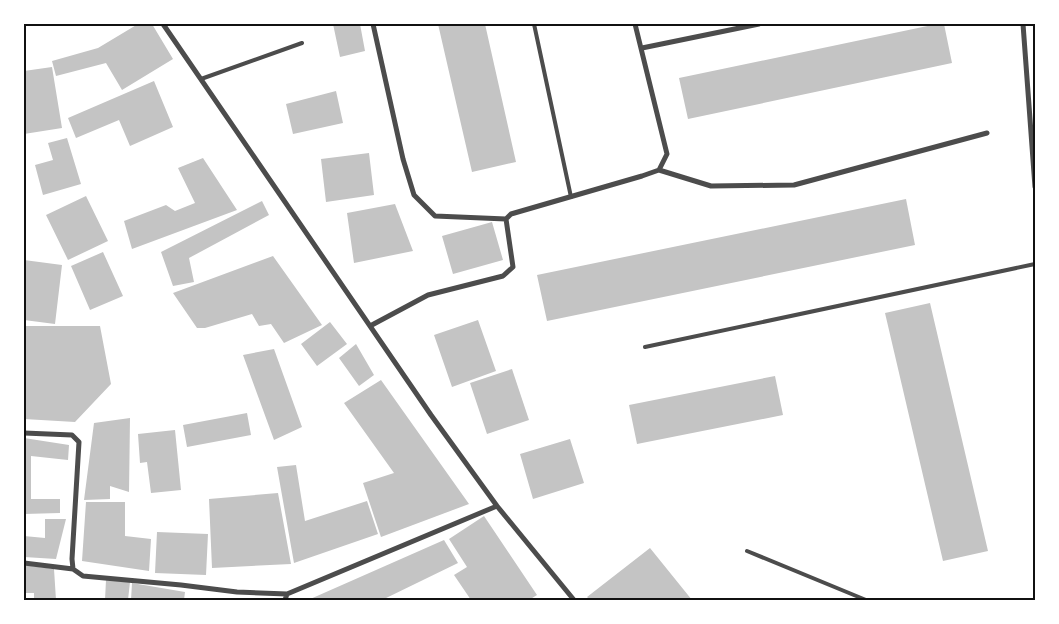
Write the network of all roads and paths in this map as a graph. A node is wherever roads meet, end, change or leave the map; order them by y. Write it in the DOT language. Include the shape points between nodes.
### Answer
graph roads {
  1 [pos="163,24"];
  2 [pos="373,24"];
  3 [pos="534,24"];
  4 [pos="635,24"];
  5 [pos="759,24"];
  6 [pos="1023,24"];
  7 [pos="302,43"];
  8 [pos="642,48"];
  9 [pos="201,79"];
  10 [pos="987,133"];
  11 [pos="659,170"];
  12 [pos="1035,187"];
  13 [pos="571,197"];
  14 [pos="506,219"];
  15 [pos="1035,264"];
  16 [pos="370,326"];
  17 [pos="645,347"];
  18 [pos="24,433"];
  19 [pos="497,506"];
  20 [pos="747,551"];
  21 [pos="24,562"];
  22 [pos="73,569"];
  23 [pos="286,597"];
  24 [pos="574,600"];
  25 [pos="866,600"];
  1 -- 9 [label="street"];
  2 -- 14 [label="street" via="414,195 435,216"];
  3 -- 13 [label="lane"];
  4 -- 8 [label="street"];
  5 -- 8 [label="street"];
  6 -- 12 [label="street"];
  7 -- 9 [label="lane"];
  8 -- 11 [label="street" via="667,154"];
  9 -- 16 [label="street"];
  10 -- 11 [label="street" via="794,185 711,186"];
  11 -- 13 [label="street"];
  13 -- 14 [label="street" via="511,214"];
  14 -- 16 [label="street" via="513,267 503,276 428,295"];
  15 -- 17 [label="lane"];
  16 -- 19 [label="street"];
  18 -- 22 [label="street" via="72,435 79,442"];
  19 -- 23 [label="street"];
  19 -- 24 [label="street"];
  20 -- 25 [label="lane"];
  21 -- 22 [label="street"];
  22 -- 23 [label="street" via="83,576"];
}
